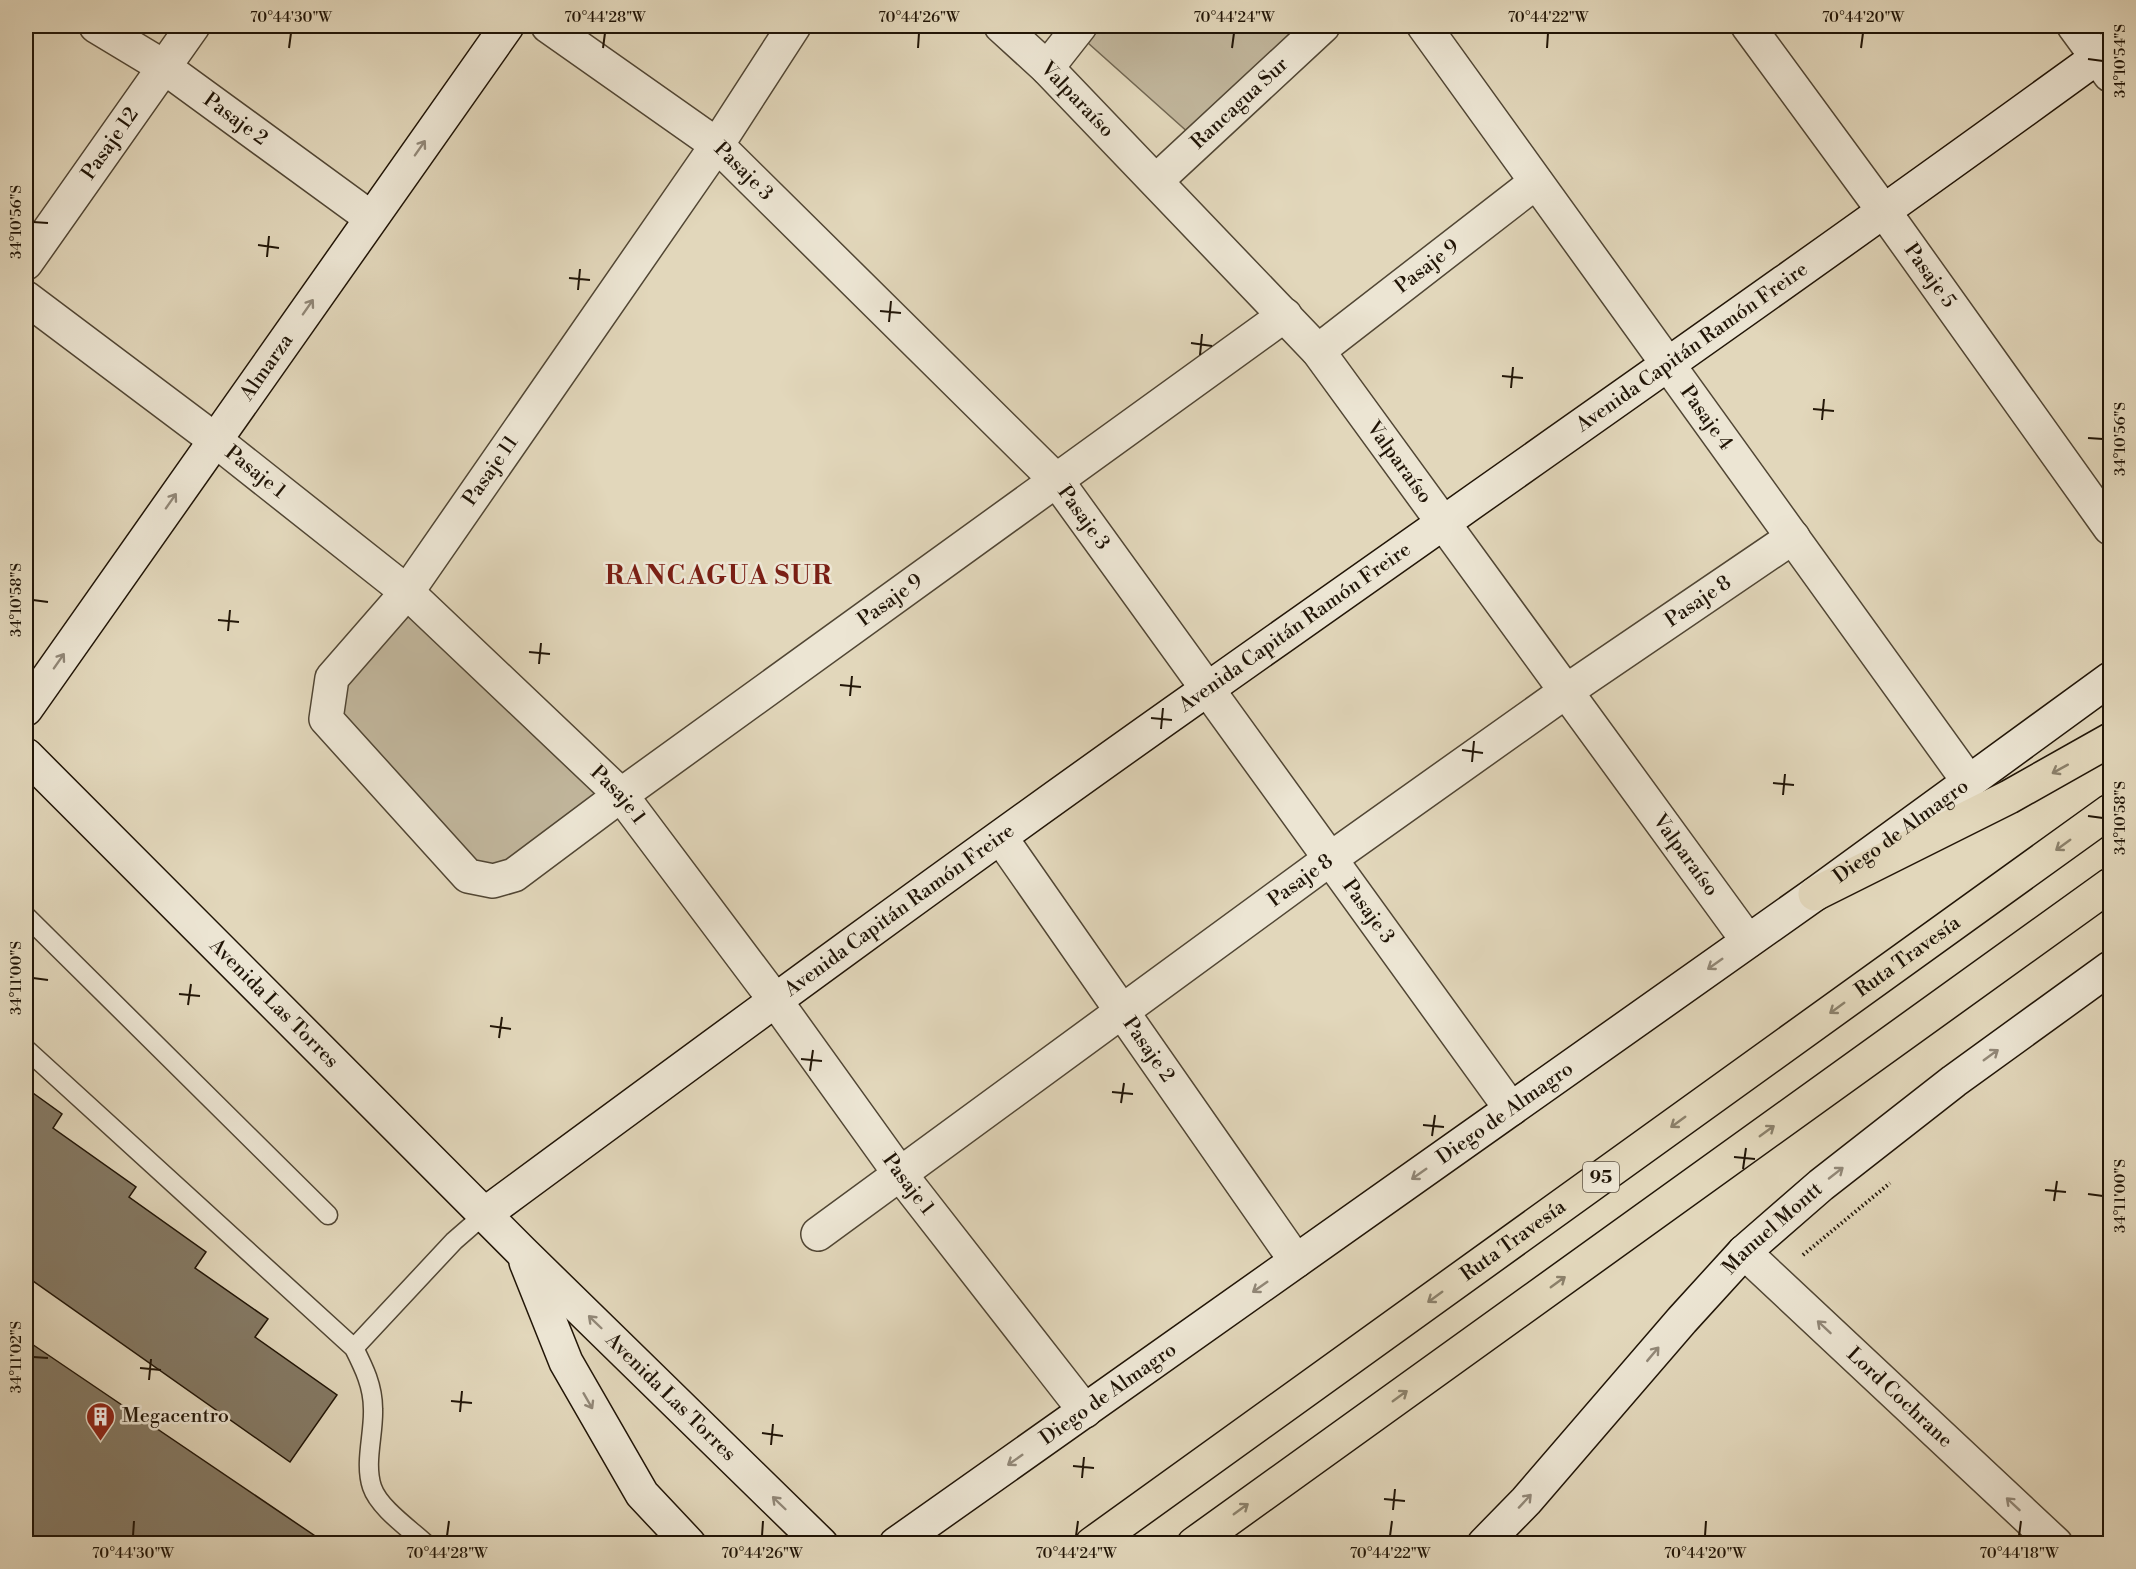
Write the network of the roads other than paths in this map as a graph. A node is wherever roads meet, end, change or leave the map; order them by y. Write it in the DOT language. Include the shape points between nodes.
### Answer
graph roads {
  1 [pos="96,26"];
  2 [pos="193,26"];
  3 [pos="507,26"];
  4 [pos="548,26"];
  5 [pos="794,26"];
  6 [pos="1001,26"];
  7 [pos="1080,26"];
  8 [pos="1323,26"];
  9 [pos="1424,26"];
  10 [pos="1748,26"];
  11 [pos="2074,26"];
  12 [pos="2106,60"];
  13 [pos="164,67"];
  14 [pos="1047,68"];
  15 [pos="717,145"];
  16 [pos="1156,181"];
  17 [pos="1536,182"];
  18 [pos="1883,210"];
  19 [pos="370,218"];
  20 [pos="26,263"];
  21 [pos="26,298"];
  22 [pos="1285,315"];
  23 [pos="1318,351"];
  24 [pos="1668,364"];
  25 [pos="215,440"];
  26 [pos="1057,481"];
  27 [pos="1443,524"];
  28 [pos="2110,528"];
  29 [pos="1793,537"];
  30 [pos="407,592"];
  31 [pos="2110,679"];
  32 [pos="1207,690"];
  33 [pos="1565,692"];
  34 [pos="26,709"];
  35 [pos="2110,740"];
  36 [pos="26,755"];
  37 [pos="1968,782"];
  38 [pos="621,795"];
  39 [pos="2110,811"];
  40 [pos="1001,837"];
  41 [pos="1330,859"];
  42 [pos="493,881"];
  43 [pos="2110,885"];
  44 [pos="1815,894"];
  45 [pos="26,916"];
  46 [pos="1748,941"];
  47 [pos="2110,968"];
  48 [pos="775,1000"];
  49 [pos="1121,1011"];
  50 [pos="26,1048"];
  51 [pos="1511,1109"];
  52 [pos="900,1174"];
  53 [pos="485,1214"];
  54 [pos="327,1215"];
  55 [pos="818,1234"];
  56 [pos="522,1252"];
  57 [pos="1744,1252"];
  58 [pos="1296,1261"];
  59 [pos="354,1348"];
  60 [pos="1084,1411"];
  61 [pos="426,1544"];
  62 [pos="689,1544"];
  63 [pos="821,1544"];
  64 [pos="896,1544"];
  65 [pos="1092,1544"];
  66 [pos="1194,1544"];
  67 [pos="1484,1544"];
  68 [pos="2056,1544"];
  1 -- 13 [label="street, Pasaje 2"];
  2 -- 13 [label="street, Pasaje 12"];
  19 -- 3 [label="street, Almarza, one-way"];
  4 -- 15 [label="street, Pasaje 3"];
  5 -- 15 [label="street, Pasaje 11"];
  6 -- 14 [label="street, Valparaíso"];
  7 -- 14 [label="street"];
  8 -- 16 [label="street, Rancagua Sur"];
  9 -- 17 [label="street, Pasaje 4"];
  10 -- 18 [label="street, Pasaje 5"];
  11 -- 12 [label="street"];
  12 -- 18 [label="street, Avenida Capitán Ramón Freire"];
  13 -- 19 [label="street, Pasaje 2"];
  13 -- 20 [label="street, Pasaje 12"];
  14 -- 16 [label="street, Valparaíso"];
  15 -- 26 [label="street, Pasaje 3"];
  15 -- 30 [label="street, Pasaje 11"];
  16 -- 22 [label="street, Valparaíso"];
  17 -- 23 [label="street, Pasaje 9"];
  17 -- 24 [label="street, Pasaje 4"];
  18 -- 24 [label="street, Avenida Capitán Ramón Freire"];
  18 -- 28 [label="street, Pasaje 5"];
  25 -- 19 [label="street, Almarza, one-way"];
  21 -- 25 [label="street, Pasaje 1"];
  22 -- 23 [label="street, Valparaíso"];
  22 -- 26 [label="street, Pasaje 9"];
  23 -- 27 [label="street, Valparaíso"];
  24 -- 27 [label="street, Avenida Capitán Ramón Freire"];
  24 -- 29 [label="street, Pasaje 4"];
  25 -- 30 [label="street, Pasaje 1"];
  34 -- 25 [label="street, Almarza, one-way"];
  26 -- 32 [label="street, Pasaje 3"];
  26 -- 38 [label="street, Pasaje 9"];
  27 -- 32 [label="street, Avenida Capitán Ramón Freire"];
  27 -- 33 [label="street, Valparaíso"];
  29 -- 33 [label="street, Pasaje 8"];
  29 -- 37 [label="street, Pasaje 4"];
  30 -- 38 [label="street, Pasaje 1"];
  30 -- 42 [label="street, Pasaje 11" via="332,678 326,719 468,876"];
  31 -- 37 [label="street, Diego de Almagro"];
  32 -- 40 [label="street, Avenida Capitán Ramón Freire"];
  32 -- 41 [label="street, Pasaje 3"];
  33 -- 41 [label="street, Pasaje 8"];
  33 -- 46 [label="street, Valparaíso"];
  35 -- 44 [label="highway, one-way" via="2009,797"];
  36 -- 53 [label="street, Avenida Las Torres"];
  37 -- 44 [label="street, Diego de Almagro"];
  38 -- 42 [label="street, Pasaje 9" via="514,875"];
  38 -- 48 [label="street, Pasaje 1"];
  39 -- 65 [label="highway, Ruta Travesía / 95, one-way"];
  40 -- 48 [label="street, Avenida Capitán Ramón Freire"];
  40 -- 49 [label="street, Pasaje 2"];
  41 -- 49 [label="street, Pasaje 8"];
  41 -- 51 [label="street, Pasaje 3"];
  66 -- 43 [label="highway, one-way"];
  44 -- 46 [label="street, Diego de Almagro"];
  45 -- 54 [label="lane"];
  46 -- 51 [label="street, Diego de Almagro, one-way"];
  57 -- 47 [label="street, Manuel Montt, one-way" via="1918,1109"];
  48 -- 52 [label="street, Pasaje 1"];
  48 -- 53 [label="street, Avenida Capitán Ramón Freire"];
  49 -- 52 [label="street, Pasaje 8"];
  49 -- 58 [label="street, Pasaje 2"];
  50 -- 59 [label="lane"];
  51 -- 58 [label="street, Diego de Almagro, one-way"];
  52 -- 55 [label="street, Pasaje 8"];
  52 -- 60 [label="street, Pasaje 1"];
  53 -- 56 [label="street, Avenida Las Torres"];
  53 -- 59 [label="lane" via="454,1241"];
  56 -- 62 [label="street, Avenida Las Torres, one-way" via="566,1362 642,1494"];
  63 -- 56 [label="street, Avenida Las Torres, one-way"];
  67 -- 57 [label="street, Manuel Montt, one-way"];
  68 -- 57 [label="street, Lord Cochrane, one-way"];
  58 -- 60 [label="street, Diego de Almagro, one-way"];
  59 -- 61 [label="lane" via="368,1375 373,1408 369,1468 372,1489 387,1509"];
  60 -- 64 [label="street, Diego de Almagro, one-way"];
}
